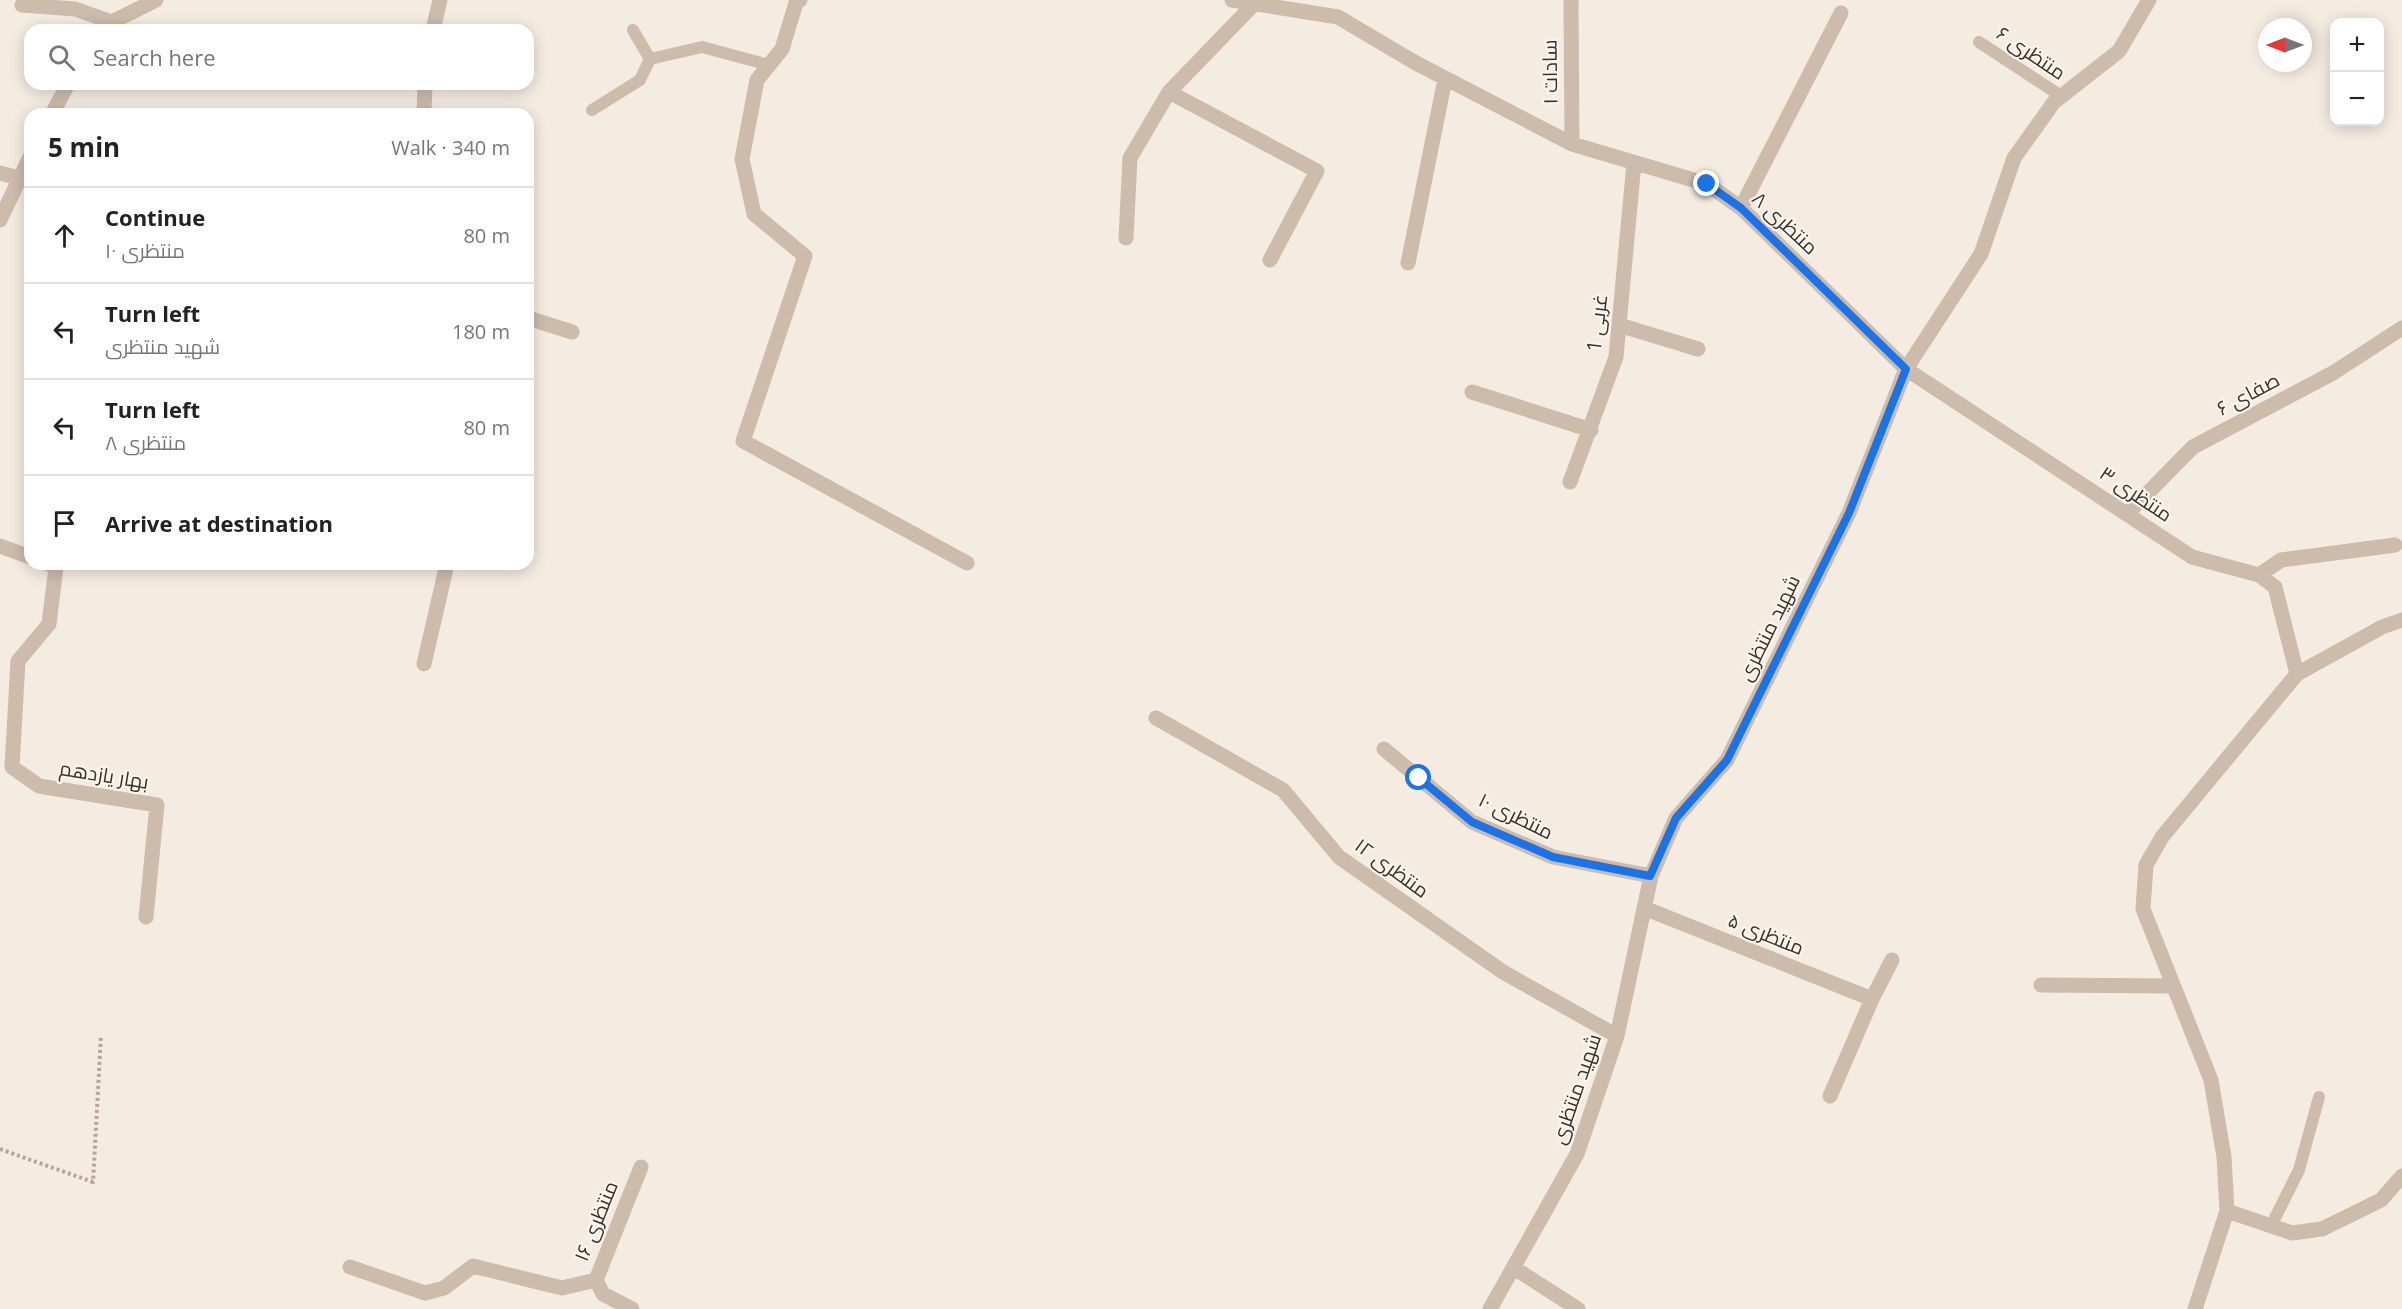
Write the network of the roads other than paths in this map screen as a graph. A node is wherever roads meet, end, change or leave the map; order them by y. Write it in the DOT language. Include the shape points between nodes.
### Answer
graph roads {
  1 [pos="440,0"];
  2 [pos="800,0"];
  3 [pos="1232,0"];
  4 [pos="1571,0"];
  5 [pos="2150,0"];
  6 [pos="146,2"];
  7 [pos="1255,3"];
  8 [pos="22,5"];
  9 [pos="1840,13"];
  10 [pos="105,24"];
  11 [pos="112,24"];
  12 [pos="435,24"];
  13 [pos="633,30"];
  14 [pos="1979,42"];
  15 [pos="650,59"];
  16 [pos="769,65"];
  17 [pos="1445,79"];
  18 [pos="65,90"];
  19 [pos="425,90"];
  20 [pos="1169,92"];
  21 [pos="2061,96"];
  22 [pos="55,108"];
  23 [pos="424,108"];
  24 [pos="592,110"];
  25 [pos="1572,144"];
  26 [pos="1634,163"];
  27 [pos="24,168"];
  28 [pos="0,173"];
  29 [pos="19,178"];
  30 [pos="1741,208"];
  31 [pos="0,220"];
  32 [pos="1126,238"];
  33 [pos="1270,260"];
  34 [pos="1407,263"];
  35 [pos="534,320"];
  36 [pos="1619,325"];
  37 [pos="2402,328"];
  38 [pos="572,332"];
  39 [pos="1698,349"];
  40 [pos="1906,369"];
  41 [pos="1472,393"];
  42 [pos="1591,430"];
  43 [pos="1570,482"];
  44 [pos="2128,513"];
  45 [pos="2395,545"];
  46 [pos="0,546"];
  47 [pos="24,555"];
  48 [pos="967,563"];
  49 [pos="56,570"];
  50 [pos="446,570"];
  51 [pos="2259,575"];
  52 [pos="2402,620"];
  53 [pos="424,664"];
  54 [pos="2297,674"];
  55 [pos="1156,718"];
  56 [pos="1384,749"];
  57 [pos="1650,876"];
  58 [pos="1644,908"];
  59 [pos="146,917"];
  60 [pos="1892,960"];
  61 [pos="2041,985"];
  62 [pos="2173,986"];
  63 [pos="1872,999"];
  64 [pos="1617,1036"];
  65 [pos="1830,1096"];
  66 [pos="2319,1097"];
  67 [pos="641,1167"];
  68 [pos="2402,1176"];
  69 [pos="2227,1211"];
  70 [pos="2271,1226"];
  71 [pos="350,1267"];
  72 [pos="1514,1268"];
  73 [pos="596,1280"];
  74 [pos="632,1309"];
  75 [pos="1490,1309"];
  76 [pos="1578,1309"];
  77 [pos="2195,1309"];
  1 -- 12 [label="street"];
  2 -- 16 [label="street" via="782,50"];
  3 -- 7 [label="street, منتظری ۸"];
  4 -- 25 [label="street, سادات ۱"];
  5 -- 21 [label="street, شهید منتظری" via="2119,51"];
  6 -- 11 [label="street"];
  7 -- 17 [label="street, منتظری ۸" via="1338,17"];
  7 -- 20 [label="street"];
  8 -- 10 [label="street" via="75,9"];
  9 -- 30 [label="street"];
  13 -- 15 [label="lane"];
  14 -- 21 [label="lane, منتظری ۶"];
  15 -- 16 [label="lane" via="702,47"];
  15 -- 24 [label="lane" via="639,80"];
  16 -- 48 [label="street" via="757,80 742,159 754,214 805,256 743,441"];
  17 -- 25 [label="street, منتظری ۸"];
  17 -- 34 [label="street"];
  18 -- 22 [label="street"];
  19 -- 23 [label="street"];
  20 -- 32 [label="street" via="1130,158"];
  20 -- 33 [label="street" via="1317,171"];
  21 -- 40 [label="street, شهید منتظری" via="2014,158 1981,254"];
  25 -- 26 [label="street, منتظری ۸"];
  26 -- 30 [label="street, منتظری ۸" via="1707,184"];
  26 -- 36 [label="street, غربی 1"];
  27 -- 29 [label="street"];
  28 -- 29 [label="street"];
  29 -- 31 [label="street"];
  30 -- 40 [label="street, منتظری ۸"];
  35 -- 38 [label="street"];
  36 -- 39 [label="street"];
  36 -- 42 [label="street, غربی 1" via="1616,357"];
  37 -- 44 [label="street, صفای ۶" via="2333,372 2193,447"];
  40 -- 44 [label="street, منتظری ۳"];
  40 -- 57 [label="street, شهید منتظری" via="1849,513 1727,760 1676,818"];
  41 -- 42 [label="street"];
  42 -- 43 [label="street, غربی 1"];
  44 -- 51 [label="street, منتظری ۳" via="2192,557"];
  45 -- 51 [label="street" via="2281,560"];
  46 -- 47 [label="street"];
  49 -- 59 [label="street, بهار یازدهم" via="49,624 18,661 12,767 39,786 158,805"];
  50 -- 53 [label="street"];
  51 -- 54 [label="street" via="2275,587"];
  52 -- 54 [label="street"];
  54 -- 62 [label="street" via="2162,837 2146,865 2143,909"];
  55 -- 64 [label="street, منتظری ۱۲" via="1283,790 1339,857 1503,972"];
  56 -- 57 [label="street, منتظری ۱۰" via="1472,822 1553,857"];
  57 -- 58 [label="street, شهید منتظری"];
  58 -- 63 [label="street, منتظری ۵"];
  58 -- 64 [label="street, شهید منتظری"];
  60 -- 63 [label="street"];
  61 -- 62 [label="street"];
  62 -- 69 [label="street" via="2211,1080 2224,1157"];
  63 -- 65 [label="street"];
  64 -- 72 [label="street, شهید منتظری" via="1577,1154"];
  66 -- 70 [label="lane" via="2299,1170"];
  67 -- 73 [label="street, منتظری ۱۶"];
  68 -- 70 [label="street" via="2381,1200 2322,1229 2292,1233"];
  69 -- 70 [label="street"];
  69 -- 77 [label="street"];
  71 -- 73 [label="street" via="425,1293 444,1288 473,1266 562,1288"];
  72 -- 75 [label="street, شهید منتظری"];
  72 -- 76 [label="street"];
  73 -- 74 [label="street, منتظری ۱۶" via="603,1294"];
}
